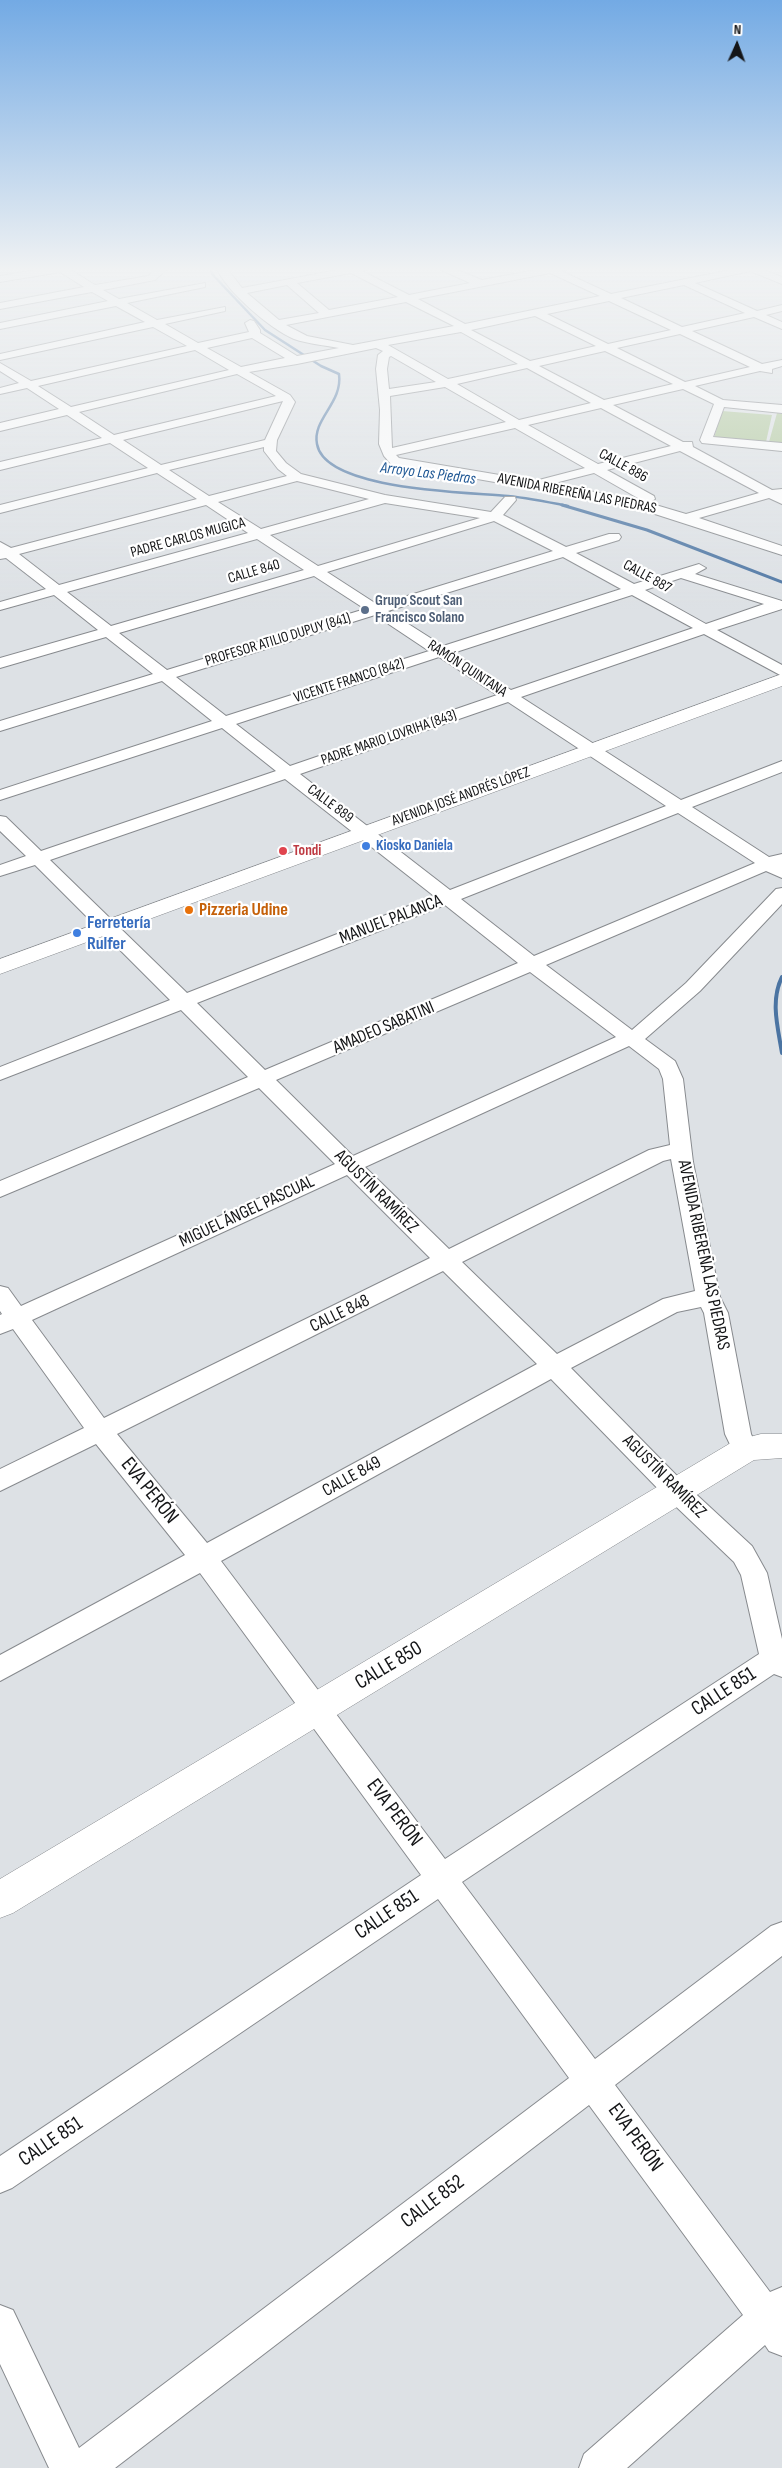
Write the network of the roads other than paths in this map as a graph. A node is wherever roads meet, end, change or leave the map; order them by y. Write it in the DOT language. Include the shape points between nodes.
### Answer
graph roads {
  1 [pos="26,382"];
  2 [pos="37,382"];
  3 [pos="190,382"];
  4 [pos="259,382"];
  5 [pos="383,382"];
  6 [pos="446,382"];
  7 [pos="561,382"];
  8 [pos="677,382"];
  9 [pos="701,382"];
  10 [pos="29,384"];
  11 [pos="685,386"];
  12 [pos="0,391"];
  13 [pos="383,393"];
  14 [pos="286,397"];
  15 [pos="720,403"];
  16 [pos="604,405"];
  17 [pos="782,409"];
  18 [pos="69,410"];
  19 [pos="518,424"];
  20 [pos="0,427"];
  21 [pos="113,439"];
  22 [pos="706,440"];
  23 [pos="270,443"];
  24 [pos="680,447"];
  25 [pos="782,447"];
  26 [pos="388,453"];
  27 [pos="0,466"];
  28 [pos="593,468"];
  29 [pos="158,469"];
  30 [pos="297,477"];
  31 [pos="537,484"];
  32 [pos="778,495"];
  33 [pos="385,499"];
  34 [pos="510,500"];
  35 [pos="208,501"];
  36 [pos="0,510"];
  37 [pos="668,512"];
  38 [pos="494,516"];
  39 [pos="685,518"];
  40 [pos="261,535"];
  41 [pos="614,536"];
  42 [pos="3,551"];
  43 [pos="782,551"];
  44 [pos="566,552"];
  45 [pos="698,568"];
  46 [pos="317,570"];
  47 [pos="681,574"];
  48 [pos="636,589"];
  49 [pos="57,591"];
  50 [pos="780,605"];
  51 [pos="0,606"];
  52 [pos="377,610"];
  53 [pos="708,629"];
  54 [pos="110,631"];
  55 [pos="441,652"];
  56 [pos="0,663"];
  57 [pos="782,671"];
  58 [pos="165,675"];
  59 [pos="782,680"];
  60 [pos="509,696"];
  61 [pos="224,722"];
  62 [pos="0,726"];
  63 [pos="592,749"];
  64 [pos="782,766"];
  65 [pos="289,773"];
  66 [pos="0,795"];
  67 [pos="681,806"];
  68 [pos="0,821"];
  69 [pos="367,832"];
  70 [pos="38,858"];
  71 [pos="777,865"];
  72 [pos="0,871"];
  73 [pos="782,893"];
  74 [pos="448,897"];
  75 [pos="107,927"];
  76 [pos="533,965"];
  77 [pos="0,967"];
  78 [pos="182,1002"];
  79 [pos="630,1038"];
  80 [pos="662,1061"];
  81 [pos="0,1074"];
  82 [pos="261,1080"];
  83 [pos="681,1150"];
  84 [pos="349,1165"];
  85 [pos="0,1190"];
  86 [pos="446,1262"];
  87 [pos="0,1294"];
  88 [pos="708,1297"];
  89 [pos="9,1321"];
  90 [pos="554,1366"];
  91 [pos="100,1431"];
  92 [pos="782,1446"];
  93 [pos="745,1450"];
  94 [pos="0,1481"];
  95 [pos="676,1491"];
  96 [pos="204,1558"];
  97 [pos="779,1662"];
  98 [pos="0,1669"];
  99 [pos="316,1710"];
  100 [pos="442,1878"];
  101 [pos="0,1900"];
  102 [pos="782,1937"];
  103 [pos="593,2080"];
  104 [pos="0,2176"];
  105 [pos="777,2320"];
  106 [pos="0,2323"];
  107 [pos="69,2468"];
  108 [pos="84,2468"];
  109 [pos="598,2468"];
  1 -- 10 [label="street, RAMÓN QUINTANA"];
  2 -- 10 [label="street"];
  3 -- 18 [label="street"];
  4 -- 14 [label="street"];
  5 -- 13 [label="street"];
  6 -- 13 [label="street"];
  6 -- 19 [label="street, CALLE 886"];
  7 -- 16 [label="street"];
  8 -- 11 [label="street"];
  9 -- 11 [label="street"];
  10 -- 12 [label="street"];
  10 -- 18 [label="street, RAMÓN QUINTANA"];
  11 -- 15 [label="street"];
  11 -- 16 [label="street"];
  13 -- 26 [label="street" via="386,409 383,430"];
  14 -- 21 [label="street"];
  14 -- 23 [label="street" via="289,402"];
  15 -- 17 [label="street"];
  15 -- 22 [label="street"];
  16 -- 19 [label="street"];
  16 -- 24 [label="street"];
  18 -- 20 [label="street"];
  18 -- 21 [label="street, RAMÓN QUINTANA"];
  19 -- 26 [label="street"];
  19 -- 28 [label="street, CALLE 886"];
  21 -- 27 [label="street"];
  21 -- 29 [label="street, RAMÓN QUINTANA"];
  22 -- 24 [label="street"];
  22 -- 25 [label="street"];
  23 -- 29 [label="street"];
  23 -- 30 [label="street" via="272,456"];
  24 -- 28 [label="street"];
  24 -- 32 [label="street"];
  26 -- 31 [label="street, AVENIDA RIBEREÑA LAS PIEDRAS" via="392,459 408,464"];
  28 -- 31 [label="street"];
  28 -- 37 [label="street, CALLE 886"];
  29 -- 35 [label="street, RAMÓN QUINTANA"];
  29 -- 36 [label="street"];
  30 -- 33 [label="street"];
  30 -- 35 [label="street"];
  31 -- 37 [label="street, AVENIDA RIBEREÑA LAS PIEDRAS"];
  32 -- 39 [label="street"];
  33 -- 38 [label="street"];
  33 -- 40 [label="street, PADRE CARLOS MUGICA"];
  34 -- 38 [label="street, CALLE 840"];
  35 -- 40 [label="street, RAMÓN QUINTANA"];
  35 -- 42 [label="street"];
  37 -- 39 [label="street, AVENIDA RIBEREÑA LAS PIEDRAS"];
  38 -- 44 [label="street, CALLE 887"];
  38 -- 46 [label="street, CALLE 840"];
  39 -- 43 [label="street, AVENIDA RIBEREÑA LAS PIEDRAS"];
  40 -- 46 [label="street, RAMÓN QUINTANA"];
  40 -- 49 [label="street, PADRE CARLOS MUGICA"];
  41 -- 44 [label="street, PROFESOR ATILIO DUPUY (841)"];
  42 -- 49 [label="street, CALLE 889"];
  44 -- 48 [label="street, CALLE 887"];
  44 -- 52 [label="street, PROFESOR ATILIO DUPUY (841)"];
  45 -- 47 [label="street, VICENTE FRANCO (842)"];
  46 -- 52 [label="street, RAMÓN QUINTANA"];
  46 -- 54 [label="street, CALLE 840"];
  47 -- 48 [label="street, VICENTE FRANCO (842)"];
  47 -- 50 [label="street"];
  48 -- 53 [label="street, CALLE 887"];
  48 -- 55 [label="street, VICENTE FRANCO (842)"];
  49 -- 51 [label="street, PADRE CARLOS MUGICA"];
  49 -- 54 [label="street, CALLE 889"];
  50 -- 53 [label="street, PADRE MARIO LOVRIHA (843)"];
  52 -- 55 [label="street, RAMÓN QUINTANA"];
  52 -- 58 [label="street, PROFESOR ATILIO DUPUY (841)"];
  53 -- 57 [label="street, CALLE 887"];
  53 -- 60 [label="street, PADRE MARIO LOVRIHA (843)"];
  54 -- 56 [label="street, CALLE 840"];
  54 -- 58 [label="street, CALLE 889"];
  55 -- 60 [label="street, RAMÓN QUINTANA"];
  55 -- 61 [label="street, VICENTE FRANCO (842)"];
  58 -- 61 [label="street, CALLE 889"];
  58 -- 62 [label="street, PROFESOR ATILIO DUPUY (841)"];
  59 -- 63 [label="main road, AVENIDA JOSÉ ANDRÉS LÓPEZ"];
  60 -- 63 [label="street, RAMÓN QUINTANA"];
  60 -- 65 [label="street, PADRE MARIO LOVRIHA (843)"];
  61 -- 65 [label="street, CALLE 889"];
  61 -- 66 [label="street, VICENTE FRANCO (842)"];
  63 -- 67 [label="street, RAMÓN QUINTANA"];
  63 -- 69 [label="main road, AVENIDA JOSÉ ANDRÉS LÓPEZ"];
  64 -- 67 [label="street, MANUEL PALANCA"];
  65 -- 69 [label="street, CALLE 889"];
  65 -- 70 [label="street, PADRE MARIO LOVRIHA (843)"];
  67 -- 71 [label="street, RAMÓN QUINTANA"];
  67 -- 74 [label="street, MANUEL PALANCA"];
  68 -- 70 [label="street, AGUSTÍN RAMÍREZ"];
  69 -- 74 [label="street, CALLE 889"];
  69 -- 75 [label="main road, AVENIDA JOSÉ ANDRÉS LÓPEZ"];
  70 -- 72 [label="street, PADRE MARIO LOVRIHA (843)"];
  70 -- 75 [label="street, AGUSTÍN RAMÍREZ"];
  71 -- 76 [label="street, AMADEO SABATINI"];
  73 -- 79 [label="street" via="693,986 646,1030"];
  74 -- 76 [label="street, CALLE 889"];
  74 -- 78 [label="street, MANUEL PALANCA"];
  75 -- 77 [label="main road, AVENIDA JOSÉ ANDRÉS LÓPEZ"];
  75 -- 78 [label="street, AGUSTÍN RAMÍREZ"];
  76 -- 79 [label="street, CALLE 889"];
  76 -- 82 [label="street, AMADEO SABATINI"];
  78 -- 81 [label="street, MANUEL PALANCA"];
  78 -- 82 [label="street, AGUSTÍN RAMÍREZ"];
  79 -- 80 [label="street, CALLE 889"];
  79 -- 84 [label="street, MIGUEL ÁNGEL PASCUAL"];
  80 -- 83 [label="street, AVENIDA RIBEREÑA LAS PIEDRAS" via="674,1079"];
  82 -- 84 [label="street, AGUSTÍN RAMÍREZ"];
  82 -- 85 [label="street, AMADEO SABATINI"];
  83 -- 86 [label="street, CALLE 848" via="663,1153"];
  83 -- 88 [label="street, AVENIDA RIBEREÑA LAS PIEDRAS"];
  84 -- 86 [label="street, AGUSTÍN RAMÍREZ"];
  84 -- 89 [label="street, MIGUEL ÁNGEL PASCUAL"];
  86 -- 90 [label="street, AGUSTÍN RAMÍREZ"];
  86 -- 91 [label="street, CALLE 848"];
  87 -- 89 [label="street, EVA PERÓN"];
  88 -- 90 [label="street, CALLE 849" via="671,1305"];
  88 -- 93 [label="street, AVENIDA RIBEREÑA LAS PIEDRAS" via="716,1313 738,1434"];
  89 -- 91 [label="street, EVA PERÓN"];
  90 -- 95 [label="street, AGUSTÍN RAMÍREZ"];
  90 -- 96 [label="street, CALLE 849"];
  91 -- 94 [label="street, CALLE 848"];
  91 -- 96 [label="street, EVA PERÓN"];
  92 -- 93 [label="main road, CALLE 850"];
  93 -- 95 [label="main road, CALLE 850"];
  95 -- 97 [label="street, AGUSTÍN RAMÍREZ" via="750,1564 770,1648"];
  95 -- 99 [label="main road, CALLE 850"];
  96 -- 98 [label="street, CALLE 849"];
  96 -- 99 [label="street, EVA PERÓN"];
  97 -- 100 [label="street, CALLE 851"];
  99 -- 100 [label="street, EVA PERÓN"];
  99 -- 101 [label="main road, CALLE 850"];
  100 -- 103 [label="street, EVA PERÓN"];
  100 -- 104 [label="street, CALLE 851"];
  102 -- 103 [label="street, CALLE 852"];
  103 -- 105 [label="street, EVA PERÓN"];
  103 -- 108 [label="street, CALLE 852"];
  105 -- 109 [label="street"];
  106 -- 107 [label="street"];
}
